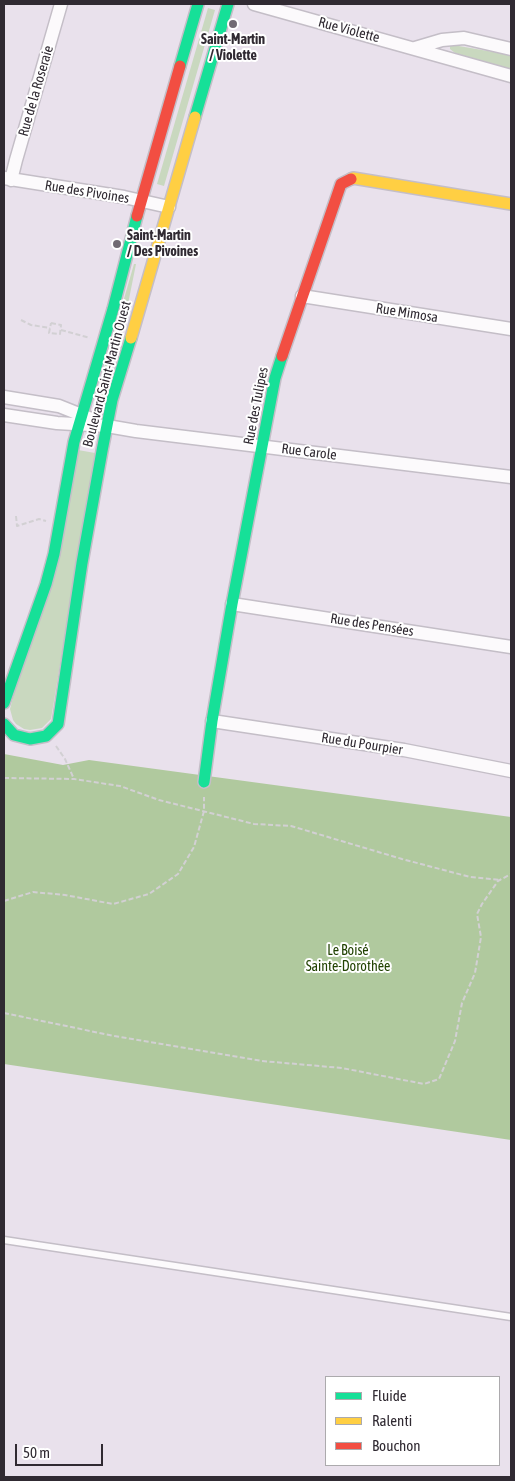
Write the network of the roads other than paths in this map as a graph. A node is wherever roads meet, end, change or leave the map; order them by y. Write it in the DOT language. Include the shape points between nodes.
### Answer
graph roads {
  1 [pos="61,4"];
  2 [pos="198,4"];
  3 [pos="228,4"];
  4 [pos="254,4"];
  5 [pos="414,48"];
  6 [pos="511,49"];
  7 [pos="511,76"];
  8 [pos="8,179"];
  9 [pos="142,201"];
  10 [pos="511,204"];
  11 [pos="169,207"];
  12 [pos="302,296"];
  13 [pos="511,329"];
  14 [pos="4,397"];
  15 [pos="4,415"];
  16 [pos="80,420"];
  17 [pos="107,426"];
  18 [pos="264,446"];
  19 [pos="511,477"];
  20 [pos="232,604"];
  21 [pos="511,647"];
  22 [pos="4,703"];
  23 [pos="212,721"];
  24 [pos="4,726"];
  25 [pos="511,771"];
  26 [pos="204,782"];
  27 [pos="4,1240"];
  28 [pos="511,1317"];
  1 -- 8 [label="street, Rue de la Roseraie"];
  2 -- 9 [label="street, Boulevard Saint-Martin Ouest"];
  3 -- 11 [label="street, Boulevard Saint-Martin Ouest"];
  4 -- 5 [label="street, Rue Violette"];
  5 -- 6 [label="street" via="464,38"];
  5 -- 7 [label="street, Rue Violette"];
  8 -- 9 [label="street, Rue des Pivoines"];
  9 -- 11 [label="street, Rue des Pivoines"];
  9 -- 16 [label="street, Boulevard Saint-Martin Ouest"];
  10 -- 12 [label="street, Rue des Tulipes" via="353,178 342,184"];
  11 -- 17 [label="street, Boulevard Saint-Martin Ouest"];
  12 -- 13 [label="street, Rue Mimosa"];
  12 -- 18 [label="street, Rue des Tulipes" via="275,378"];
  14 -- 16 [label="street, Rue Carole" via="59,406"];
  15 -- 16 [label="street" via="57,423"];
  16 -- 17 [label="street, Rue Carole"];
  16 -- 22 [label="street, Boulevard Saint-Martin Ouest" via="46,584"];
  17 -- 18 [label="street, Rue Carole"];
  17 -- 24 [label="street, Boulevard Saint-Martin Ouest" via="57,727 49,734 26,739 14,735"];
  18 -- 19 [label="street, Rue Carole"];
  18 -- 20 [label="street, Rue des Tulipes"];
  20 -- 21 [label="street, Rue des Pensées"];
  20 -- 23 [label="street, Rue des Tulipes"];
  23 -- 25 [label="street, Rue du Pourpier" via="404,750"];
  23 -- 26 [label="street, Rue des Tulipes"];
  27 -- 28 [label="lane"];
}
